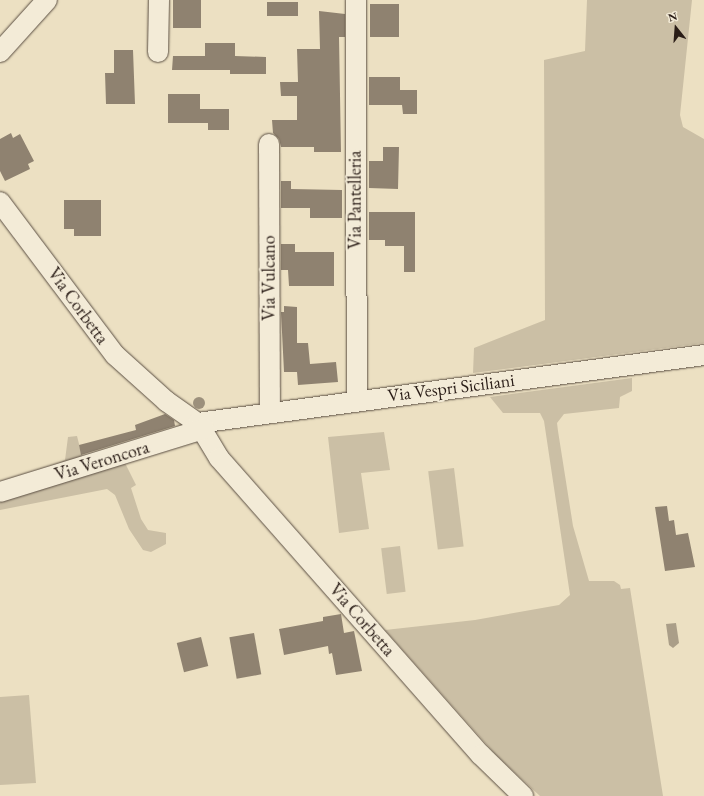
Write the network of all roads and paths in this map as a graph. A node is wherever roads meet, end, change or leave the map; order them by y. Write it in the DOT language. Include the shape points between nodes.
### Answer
graph roads {
  1 [pos="47,0"];
  2 [pos="159,0"];
  3 [pos="356,0"];
  4 [pos="0,49"];
  5 [pos="158,52"];
  6 [pos="269,144"];
  7 [pos="0,202"];
  8 [pos="704,355"];
  9 [pos="356,400"];
  10 [pos="270,412"];
  11 [pos="203,430"];
  12 [pos="0,492"];
  13 [pos="523,796"];
  1 -- 4 [label="street"];
  2 -- 5 [label="street"];
  3 -- 9 [label="street, Via Pantelleria"];
  6 -- 10 [label="street, Via Vulcano"];
  7 -- 11 [label="street, Via Corbetta" via="115,355"];
  8 -- 9 [label="street, Via Vespri Siciliani"];
  9 -- 10 [label="street, Via Vespri Siciliani"];
  10 -- 11 [label="street, Via Vespri Siciliani"];
  11 -- 12 [label="street, Via Veroncora"];
  11 -- 13 [label="street, Via Corbetta" via="216,454 368,628 481,755"];
}
